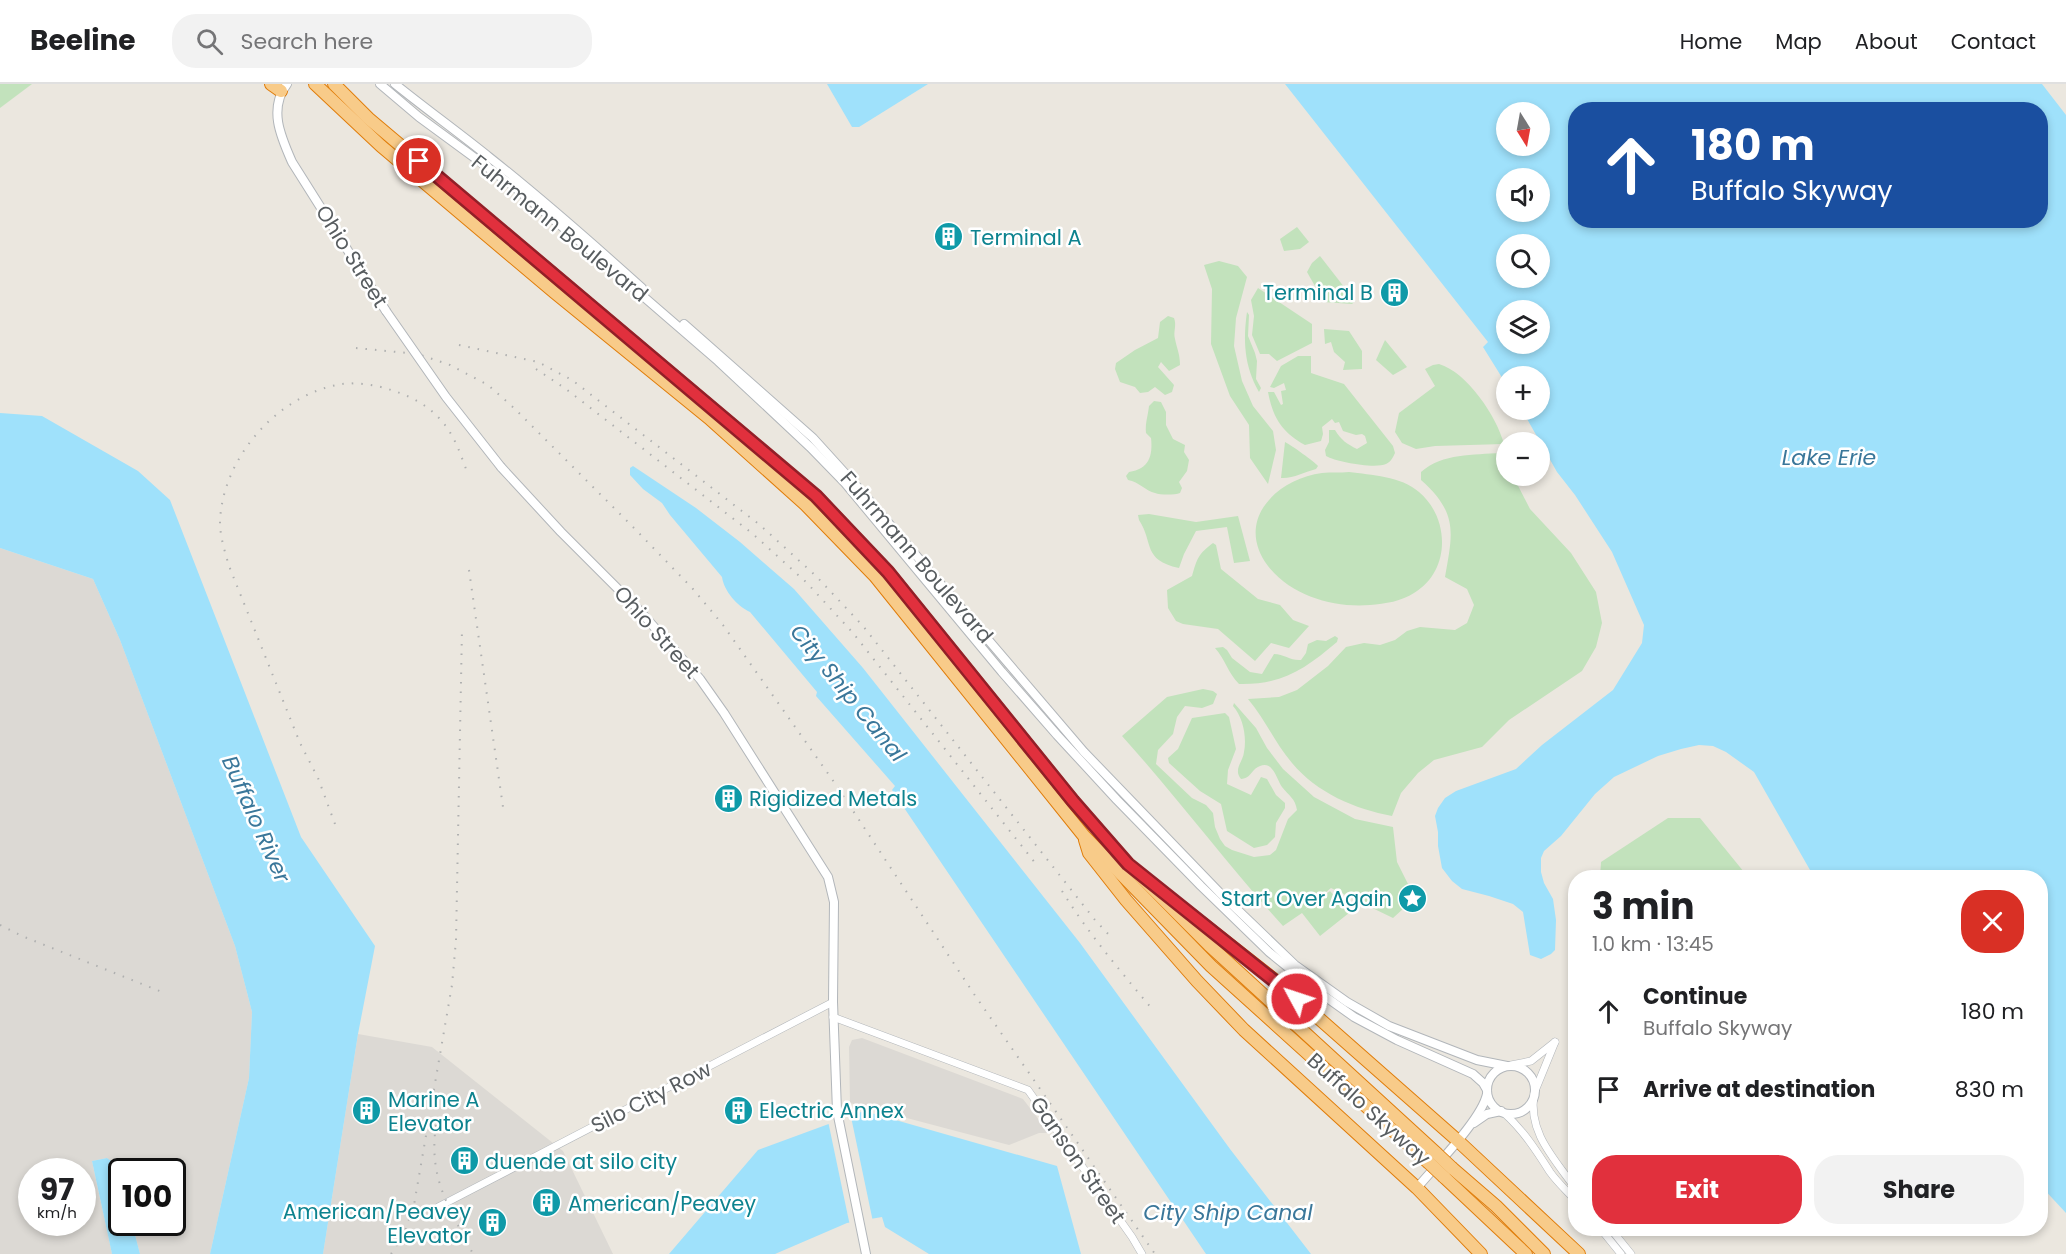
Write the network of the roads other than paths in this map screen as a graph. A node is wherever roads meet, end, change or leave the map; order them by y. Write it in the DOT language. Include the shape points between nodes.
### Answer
graph roads {
  1 [pos="315,84"];
  2 [pos="334,84"];
  3 [pos="380,84"];
  4 [pos="395,84"];
  5 [pos="279,86"];
  6 [pos="485,159"];
  7 [pos="1028,755"];
  8 [pos="1084,836"];
  9 [pos="1128,864"];
  10 [pos="1301,974"];
  11 [pos="833,1002"];
  12 [pos="833,1017"];
  13 [pos="1509,1066"];
  14 [pos="1487,1092"];
  15 [pos="1535,1093"];
  16 [pos="1502,1112"];
  17 [pos="1469,1127"];
  18 [pos="1457,1140"];
  19 [pos="1432,1157"];
  20 [pos="1448,1172"];
  21 [pos="1568,1178"];
  22 [pos="1417,1188"];
  23 [pos="1568,1192"];
  24 [pos="438,1207"];
  25 [pos="1606,1236"];
  26 [pos="1616,1236"];
  27 [pos="866,1254"];
  28 [pos="1142,1254"];
  29 [pos="1481,1254"];
  30 [pos="1526,1254"];
  31 [pos="1544,1254"];
  32 [pos="1579,1254"];
  33 [pos="1621,1254"];
  34 [pos="1631,1254"];
  1 -- 7 [label="highway, Buffalo Skyway" via="381,146 709,418 806,505 875,576"];
  2 -- 7 [label="highway, Buffalo Skyway" via="368,118 816,496 888,572"];
  3 -- 6 [label="street, Fuhrmann Boulevard" via="419,117"];
  4 -- 6 [label="street, Fuhrmann Boulevard"];
  5 -- 11 [label="street, Ohio Street, bridge" via="277,123 292,162 386,311 501,467 640,611 700,680 828,877 834,902"];
  6 -- 10 [label="street, Fuhrmann Boulevard" via="571,225 813,438 1081,755"];
  7 -- 8 [label="highway, Buffalo Skyway" via="1031,770"];
  7 -- 9 [label="highway, Buffalo Skyway" via="1042,762"];
  8 -- 19 [label="highway, Buffalo Skyway" via="1211,966"];
  8 -- 22 [label="highway" via="1089,853 1197,981 1244,1030"];
  9 -- 18 [label="highway" via="1281,985"];
  9 -- 19 [label="highway, Buffalo Skyway"];
  10 -- 13 [label="street, Fuhrmann Boulevard" via="1389,1026 1477,1060"];
  10 -- 14 [label="street, Fuhrmann Boulevard" via="1363,1021 1473,1074"];
  11 -- 12 [label="street, Ohio Street"];
  11 -- 24 [label="street, Silo City Row"];
  12 -- 27 [label="street, Ohio Street" via="837,1111"];
  12 -- 28 [label="street, Ganson Street" via="1028,1090"];
  13 -- 14 [label="street" via="1494,1073"];
  13 -- 15 [label="street, Fuhrmann Boulevard" via="1527,1072"];
  13 -- 15 [label="street" via="1531,1061 1556,1042"];
  14 -- 16 [label="street, Fuhrmann Boulevard" via="1493,1106"];
  14 -- 17 [label="street"];
  15 -- 16 [label="street" via="1523,1110"];
  15 -- 21 [label="street" via="1535,1126"];
  16 -- 17 [label="street" via="1487,1114"];
  16 -- 23 [label="street, Fuhrmann Boulevard" via="1518,1126"];
  17 -- 18 [label="street"];
  18 -- 22 [label="street"];
  18 -- 32 [label="highway"];
  19 -- 20 [label="highway, Buffalo Skyway, bridge"];
  20 -- 30 [label="highway, Buffalo Skyway"];
  20 -- 31 [label="highway, Buffalo Skyway" via="1496,1206"];
  22 -- 29 [label="highway"];
  25 -- 33 [label="street"];
  26 -- 34 [label="street"];
}
